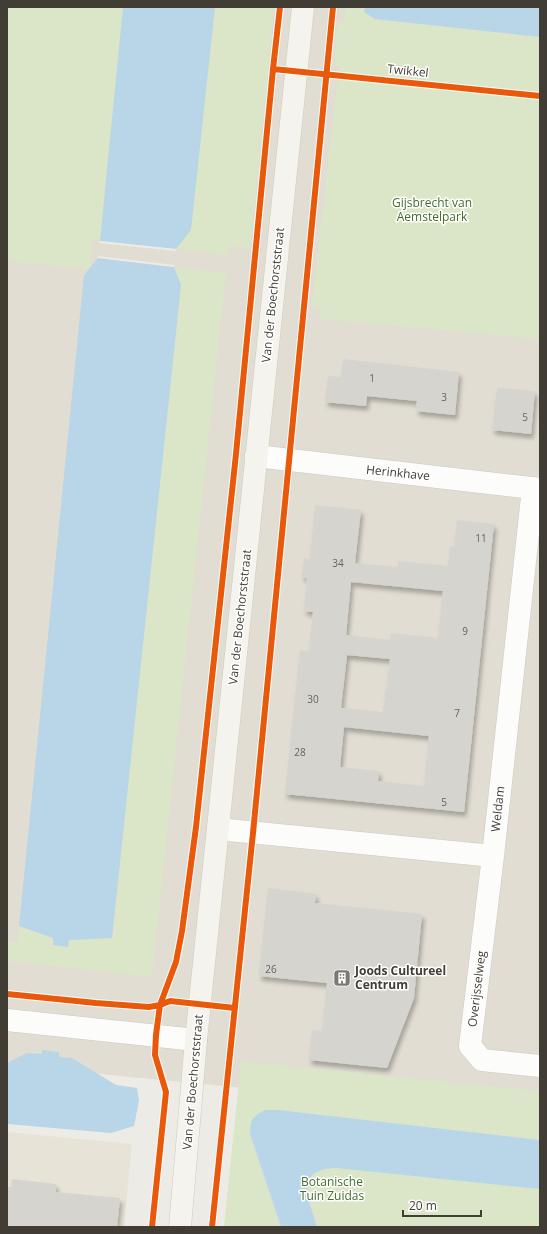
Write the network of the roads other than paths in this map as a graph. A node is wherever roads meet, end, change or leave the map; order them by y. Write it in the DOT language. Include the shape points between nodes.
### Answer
graph roads {
  1 [pos="303,7"];
  2 [pos="256,456"];
  3 [pos="536,488"];
  4 [pos="218,829"];
  5 [pos="493,856"];
  6 [pos="7,1020"];
  7 [pos="196,1040"];
  8 [pos="540,1066"];
  9 [pos="180,1227"];
  1 -- 2 [label="street, Van der Boechorststraat"];
  2 -- 3 [label="street, Herinkhave"];
  2 -- 4 [label="street, Van der Boechorststraat"];
  3 -- 5 [label="street, Weldam"];
  4 -- 5 [label="street"];
  4 -- 7 [label="street, Van der Boechorststraat"];
  5 -- 8 [label="street, Overijsselweg" via="470,1046 482,1060"];
  6 -- 7 [label="street"];
  7 -- 9 [label="street, Van der Boechorststraat"];
}
